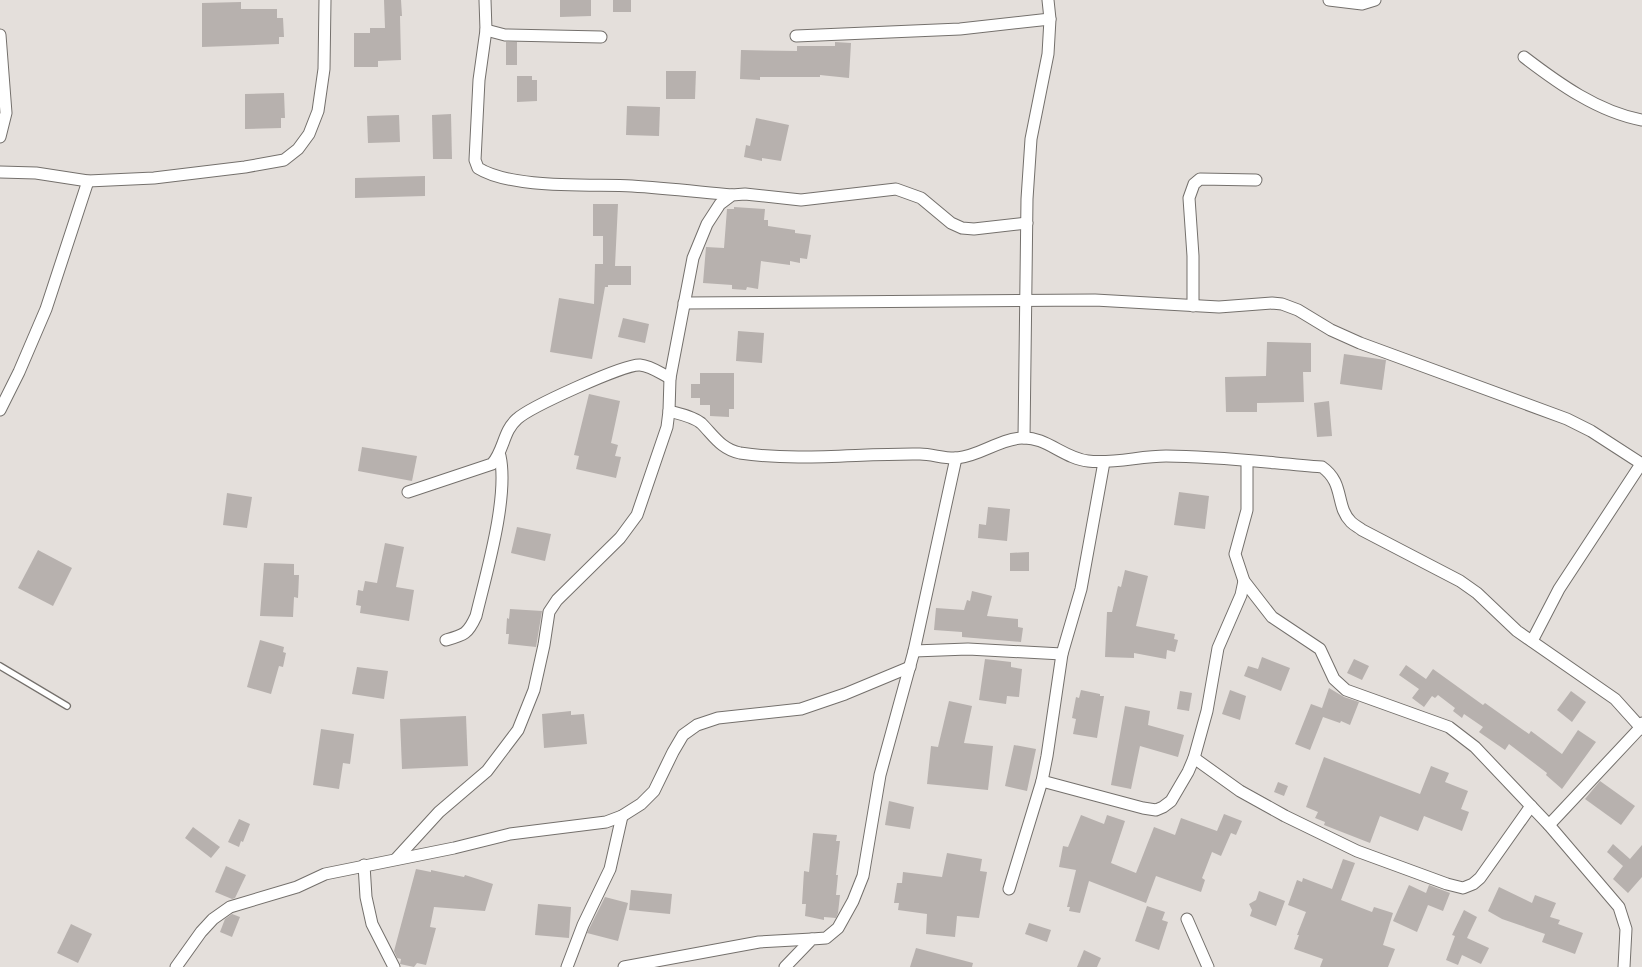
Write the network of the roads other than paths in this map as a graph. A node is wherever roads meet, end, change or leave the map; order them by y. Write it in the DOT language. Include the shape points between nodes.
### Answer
graph roads {
  1 [pos="325,0"];
  2 [pos="485,0"];
  3 [pos="1048,0"];
  4 [pos="1329,0"];
  5 [pos="1375,0"];
  6 [pos="1050,19"];
  7 [pos="486,30"];
  8 [pos="0,35"];
  9 [pos="796,36"];
  10 [pos="601,37"];
  11 [pos="1524,57"];
  12 [pos="1642,120"];
  13 [pos="0,137"];
  14 [pos="0,172"];
  15 [pos="1256,180"];
  16 [pos="88,181"];
  17 [pos="732,195"];
  18 [pos="1027,223"];
  19 [pos="1026,302"];
  20 [pos="684,303"];
  21 [pos="1193,306"];
  22 [pos="670,378"];
  23 [pos="0,410"];
  24 [pos="669,411"];
  25 [pos="1024,438"];
  26 [pos="500,456"];
  27 [pos="956,458"];
  28 [pos="1247,461"];
  29 [pos="1104,462"];
  30 [pos="1642,464"];
  31 [pos="408,492"];
  32 [pos="1244,581"];
  33 [pos="446,640"];
  34 [pos="1532,641"];
  35 [pos="914,651"];
  36 [pos="1062,654"];
  37 [pos="0,666"];
  38 [pos="910,667"];
  39 [pos="67,706"];
  40 [pos="1641,727"];
  41 [pos="1194,758"];
  42 [pos="1042,781"];
  43 [pos="1531,806"];
  44 [pos="622,816"];
  45 [pos="1549,825"];
  46 [pos="396,859"];
  47 [pos="364,865"];
  48 [pos="1009,889"];
  49 [pos="1187,919"];
  50 [pos="812,939"];
  51 [pos="176,967"];
  52 [pos="394,967"];
  53 [pos="567,967"];
  54 [pos="624,967"];
  55 [pos="784,967"];
  56 [pos="1208,967"];
  57 [pos="1624,967"];
  1 -- 16 [label="street" via="324,69 318,111 309,134 298,149 284,160 154,178"];
  2 -- 7 [label="street"];
  3 -- 6 [label="street"];
  4 -- 5 [label="street" via="1362,4"];
  6 -- 9 [label="street" via="960,29"];
  6 -- 18 [label="street" via="1048,54 1031,140"];
  7 -- 10 [label="street" via="505,35"];
  7 -- 17 [label="street" via="479,80 475,160 478,168 487,174 531,182 632,186"];
  8 -- 13 [label="street" via="6,113"];
  11 -- 12 [label="street" via="1582,96"];
  14 -- 16 [label="street" via="36,173"];
  15 -- 21 [label="street" via="1200,180 1190,191"];
  16 -- 23 [label="street" via="46,309"];
  17 -- 18 [label="street" via="801,200 896,189 921,198 962,228"];
  17 -- 20 [label="street" via="720,204 707,224 692,258"];
  18 -- 19 [label="street"];
  19 -- 20 [label="street"];
  19 -- 21 [label="street" via="1095,300"];
  19 -- 25 [label="street"];
  20 -- 22 [label="street"];
  21 -- 30 [label="street" via="1282,304 1360,343 1568,419"];
  22 -- 24 [label="street"];
  22 -- 26 [label="street" via="649,366 638,365 576,388 516,419 508,431"];
  24 -- 27 [label="street" via="700,422 717,442 727,449 740,452 811,458 921,454"];
  24 -- 46 [label="street" via="667,427 636,515 620,538 557,600 549,612 534,690 518,730 486,771 439,812"];
  25 -- 27 [label="street" via="1012,439 970,456"];
  25 -- 29 [label="street" via="1038,441 1073,459"];
  26 -- 31 [label="street" via="492,464 480,469"];
  26 -- 33 [label="street" via="503,469 501,491 488,567 476,616 464,635"];
  27 -- 35 [label="street"];
  28 -- 29 [label="street" via="1195,456 1152,456"];
  28 -- 32 [label="street" via="1247,510 1235,554"];
  28 -- 34 [label="street" via="1322,467 1336,481 1344,512 1351,522 1460,581"];
  29 -- 36 [label="street" via="1081,589"];
  30 -- 34 [label="street" via="1559,589"];
  32 -- 41 [label="street" via="1241,595 1218,648 1207,711"];
  32 -- 43 [label="street" via="1272,617 1320,649 1340,686 1448,727 1475,747"];
  34 -- 40 [label="street" via="1615,699"];
  35 -- 36 [label="street" via="968,649"];
  35 -- 38 [label="street"];
  36 -- 42 [label="street"];
  37 -- 39 [label="lane"];
  38 -- 44 [label="street" via="801,709 718,718 697,725 683,735 654,791 641,804"];
  38 -- 50 [label="street" via="880,775 863,876 854,901 838,928 826,938"];
  40 -- 45 [label="street"];
  41 -- 42 [label="street" via="1171,801 1156,810"];
  41 -- 43 [label="street" via="1240,791 1356,851 1463,888 1480,878"];
  42 -- 48 [label="street"];
  43 -- 45 [label="street"];
  44 -- 46 [label="street" via="606,822 510,834"];
  44 -- 53 [label="street" via="610,869 583,925"];
  45 -- 57 [label="street" via="1619,907 1626,929"];
  46 -- 47 [label="street"];
  47 -- 51 [label="street" via="325,874 297,887 230,907 213,919 201,932"];
  47 -- 52 [label="street" via="366,897 372,924"];
  49 -- 56 [label="street"];
  50 -- 54 [label="street" via="759,942"];
  50 -- 55 [label="street"];
}
